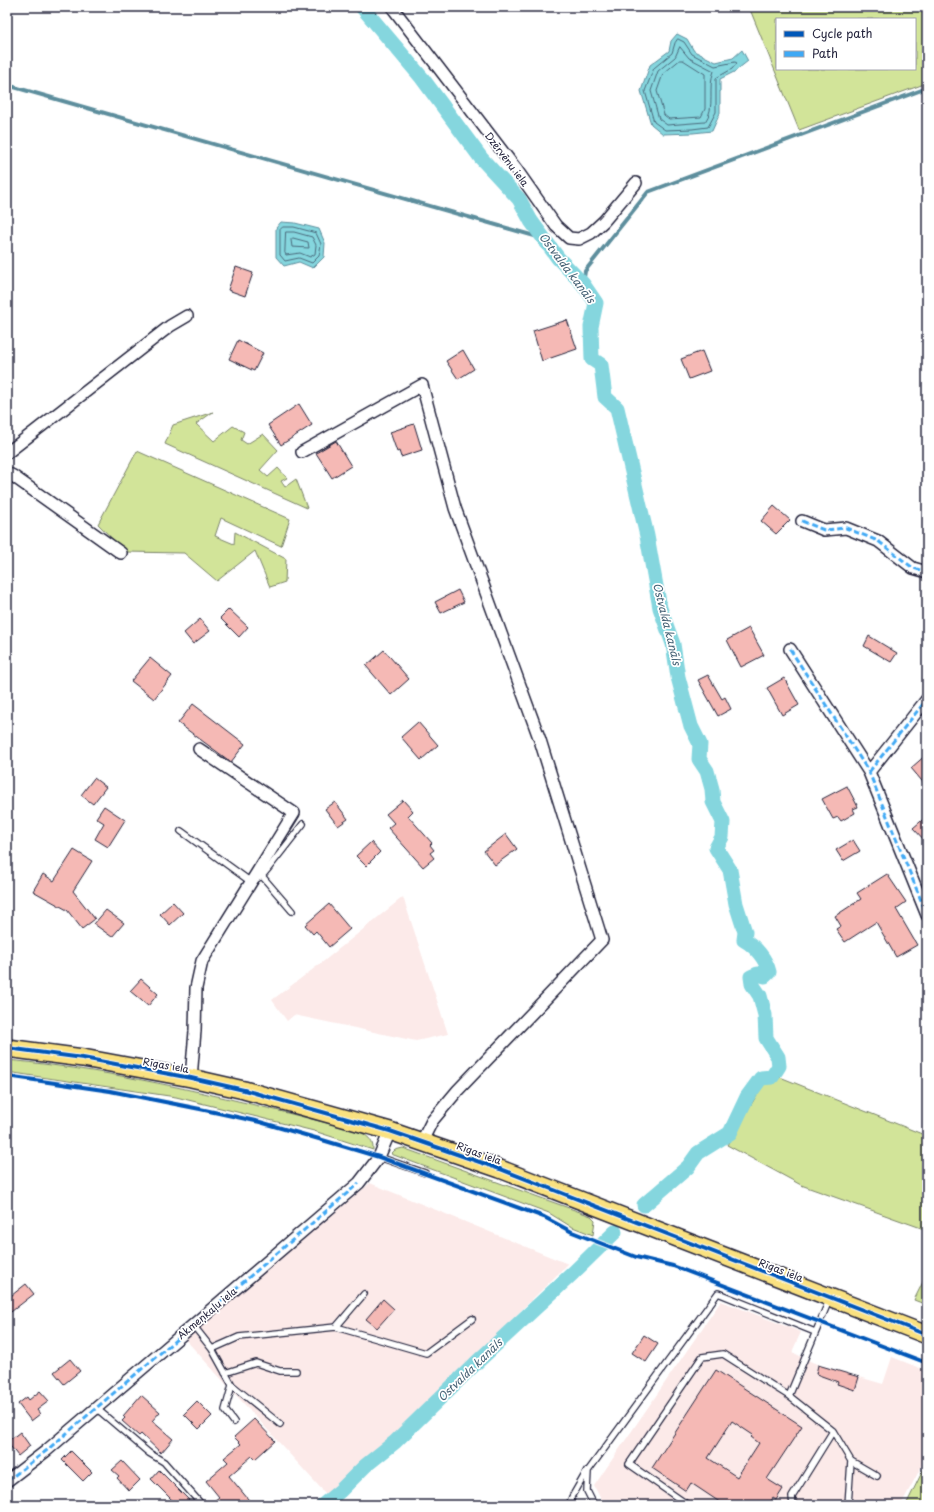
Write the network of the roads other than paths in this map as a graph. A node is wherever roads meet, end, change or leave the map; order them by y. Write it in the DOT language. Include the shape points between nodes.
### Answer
graph roads {
  1 [pos="392,7"];
  2 [pos="636,183"];
  3 [pos="187,316"];
  4 [pos="302,452"];
  5 [pos="7,453"];
  6 [pos="7,473"];
  7 [pos="802,521"];
  8 [pos="121,553"];
  9 [pos="927,572"];
  10 [pos="790,649"];
  11 [pos="927,699"];
  12 [pos="199,749"];
  13 [pos="868,772"];
  14 [pos="303,824"];
  15 [pos="181,831"];
  16 [pos="262,876"];
  17 [pos="251,882"];
  18 [pos="292,911"];
  19 [pos="927,915"];
  20 [pos="7,1048"];
  21 [pos="191,1078"];
  22 [pos="390,1131"];
  23 [pos="422,1141"];
  24 [pos="379,1157"];
  25 [pos="425,1173"];
  26 [pos="364,1294"];
  27 [pos="830,1297"];
  28 [pos="472,1319"];
  29 [pos="193,1325"];
  30 [pos="336,1327"];
  31 [pos="815,1332"];
  32 [pos="927,1335"];
  33 [pos="212,1349"];
  34 [pos="296,1371"];
  35 [pos="225,1373"];
  36 [pos="232,1385"];
  37 [pos="789,1396"];
  38 [pos="96,1408"];
  39 [pos="234,1422"];
  40 [pos="280,1424"];
  41 [pos="833,1431"];
  42 [pos="851,1461"];
  43 [pos="588,1471"];
  44 [pos="877,1476"];
  45 [pos="7,1481"];
  46 [pos="202,1505"];
  47 [pos="569,1505"];
  48 [pos="594,1505"];
  49 [pos="688,1505"];
  50 [pos="793,1505"];
  51 [pos="848,1505"];
  1 -- 2 [label="street, Dzērvēnu iela" via="516,169 556,226 569,238 579,239 591,234"];
  3 -- 5 [label="street" via="170,326"];
  4 -- 23 [label="street" via="422,385 455,508 540,740 602,940 458,1090 432,1121"];
  6 -- 8 [label="street"];
  7 -- 9 [label="street" via="824,530 846,528 878,541 913,568"];
  10 -- 13 [label="street"];
  11 -- 13 [label="street"];
  12 -- 17 [label="street" via="294,813"];
  13 -- 19 [label="street"];
  14 -- 16 [label="lane"];
  15 -- 17 [label="lane"];
  16 -- 17 [label="lane"];
  16 -- 18 [label="lane"];
  17 -- 21 [label="street" via="202,961 196,988"];
  20 -- 21 [label="main road, Rīgas iela" via="83,1058"];
  21 -- 22 [label="main road, Rīgas iela" via="244,1090"];
  22 -- 23 [label="main road, Rīgas iela"];
  22 -- 24 [label="street, Akmeņkaļu iela"];
  23 -- 27 [label="main road, Rīgas iela"];
  24 -- 25 [label="lane"];
  24 -- 29 [label="street, Akmeņkaļu iela" via="359,1183"];
  26 -- 30 [label="lane"];
  27 -- 31 [label="lane"];
  27 -- 32 [label="main road, Rīgas iela"];
  28 -- 30 [label="lane" via="426,1353"];
  29 -- 33 [label="lane"];
  29 -- 38 [label="street, Akmeņkaļu iela"];
  30 -- 33 [label="lane" via="239,1337"];
  31 -- 37 [label="lane"];
  31 -- 43 [label="lane" via="718,1293"];
  33 -- 35 [label="lane"];
  34 -- 35 [label="lane" via="280,1371 256,1363"];
  35 -- 36 [label="lane"];
  36 -- 39 [label="lane" via="225,1410"];
  36 -- 40 [label="lane"];
  37 -- 41 [label="lane"];
  37 -- 49 [label="lane" via="723,1354 702,1357 629,1464"];
  38 -- 45 [label="street, Akmeņkaļu iela"];
  38 -- 46 [label="lane" via="148,1453 164,1462"];
  41 -- 42 [label="lane"];
  41 -- 50 [label="lane" via="792,1497"];
  42 -- 44 [label="lane"];
  42 -- 51 [label="lane"];
  43 -- 47 [label="lane"];
  43 -- 48 [label="lane" via="587,1491"];
}
